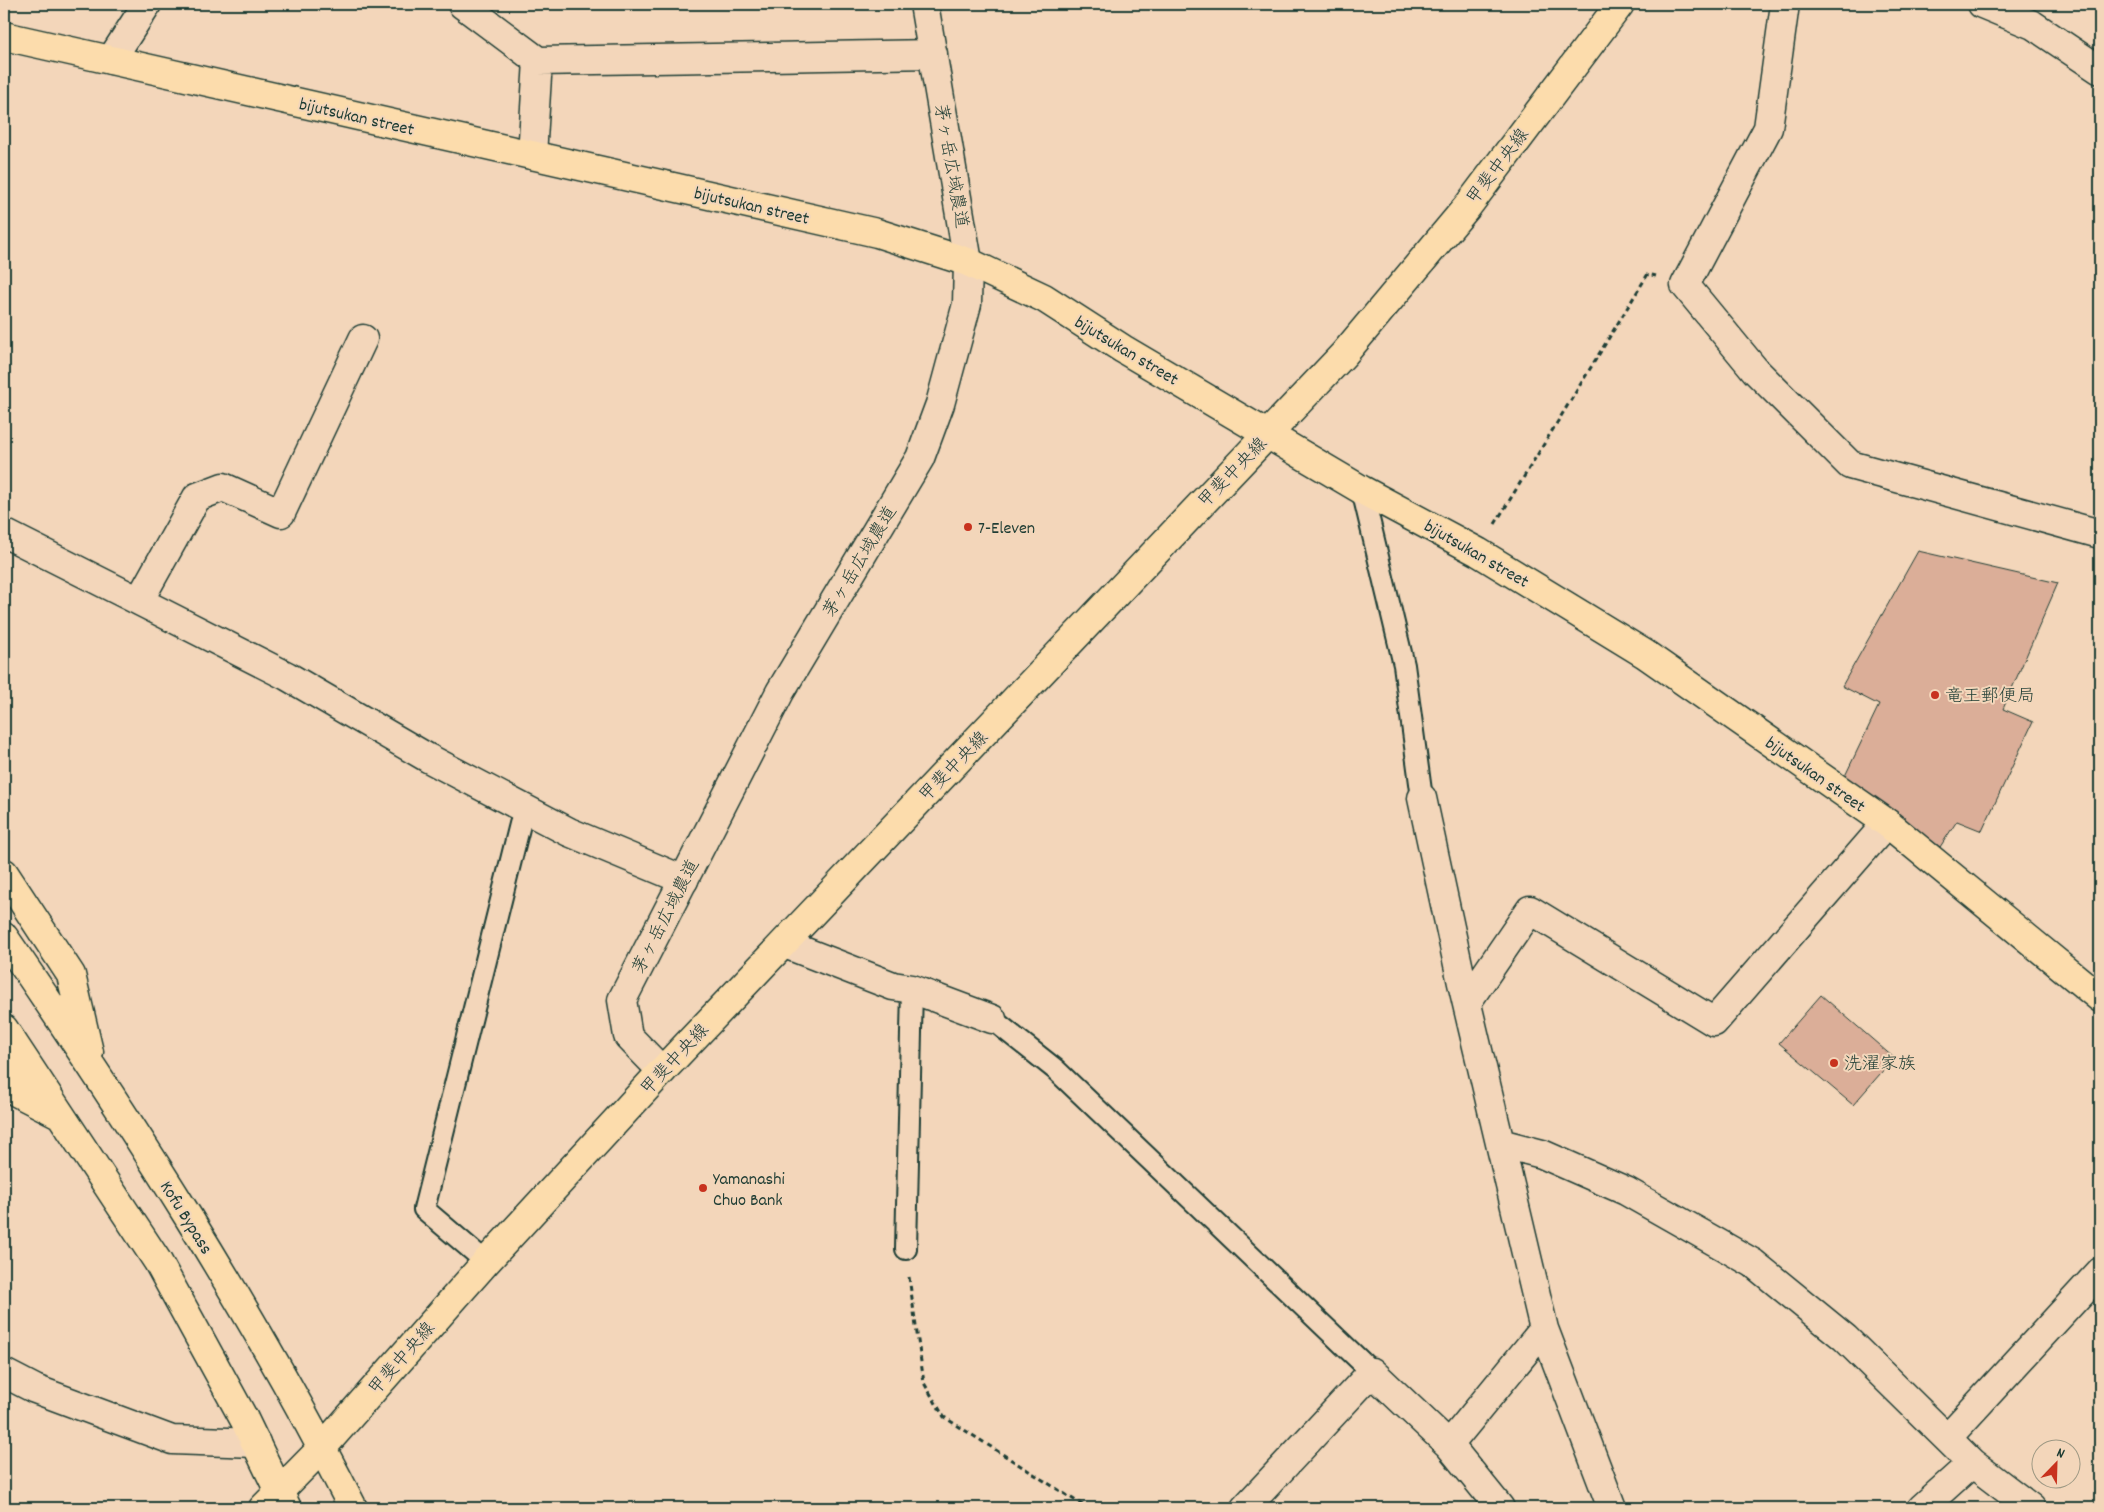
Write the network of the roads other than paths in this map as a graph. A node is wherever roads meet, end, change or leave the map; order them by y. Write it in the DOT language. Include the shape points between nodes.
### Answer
graph roads {
  1 [pos="147,4"];
  2 [pos="462,4"];
  3 [pos="924,4"];
  4 [pos="1620,4"];
  5 [pos="1785,4"];
  6 [pos="1982,4"];
  7 [pos="4,36"];
  8 [pos="933,54"];
  9 [pos="111,60"];
  10 [pos="538,61"];
  11 [pos="2100,70"];
  12 [pos="532,155"];
  13 [pos="968,262"];
  14 [pos="363,339"];
  15 [pos="1268,434"];
  16 [pos="1362,490"];
  17 [pos="4,533"];
  18 [pos="2100,534"];
  19 [pos="139,601"];
  20 [pos="1422,798"];
  21 [pos="524,808"];
  22 [pos="1887,823"];
  23 [pos="4,873"];
  24 [pos="684,880"];
  25 [pos="4,937"];
  26 [pos="785,944"];
  27 [pos="912,990"];
  28 [pos="2100,998"];
  29 [pos="1467,1002"];
  30 [pos="992,1019"];
  31 [pos="4,1029"];
  32 [pos="92,1066"];
  33 [pos="662,1071"];
  34 [pos="4,1074"];
  35 [pos="63,1116"];
  36 [pos="1500,1143"];
  37 [pos="906,1249"];
  38 [pos="486,1262"];
  39 [pos="2100,1272"];
  40 [pos="1544,1329"];
  41 [pos="1372,1372"];
  42 [pos="4,1373"];
  43 [pos="1946,1438"];
  44 [pos="256,1443"];
  45 [pos="1449,1446"];
  46 [pos="322,1448"];
  47 [pos="1972,1463"];
  48 [pos="276,1502"];
  49 [pos="353,1508"];
  50 [pos="1245,1508"];
  51 [pos="1500,1508"];
  52 [pos="1612,1508"];
  53 [pos="1922,1508"];
  54 [pos="2031,1508"];
  1 -- 9 [label="street"];
  2 -- 10 [label="street"];
  3 -- 8 [label="street, 茅ヶ岳広域農道"];
  4 -- 15 [label="main road, 甲斐中央線" via="1467,207 1344,354"];
  5 -- 18 [label="street" via="1768,128 1685,285 1755,370 1850,465"];
  6 -- 11 [label="street" via="2034,25"];
  7 -- 9 [label="main road, bijutsukan street"];
  8 -- 10 [label="street"];
  8 -- 13 [label="street, 茅ヶ岳広域農道"];
  9 -- 12 [label="main road, bijutsukan street"];
  10 -- 12 [label="street"];
  12 -- 13 [label="main road, bijutsukan street" via="877,233"];
  13 -- 15 [label="main road, bijutsukan street" via="1044,298 1123,349"];
  13 -- 24 [label="street, 茅ヶ岳広域農道" via="967,304 940,404 920,458 780,692"];
  14 -- 19 [label="street" via="281,513 223,486 197,497"];
  15 -- 16 [label="main road, bijutsukan street"];
  15 -- 26 [label="main road, 甲斐中央線"];
  16 -- 20 [label="lane" via="1404,665"];
  16 -- 22 [label="main road, bijutsukan street" via="1478,552 1646,654"];
  17 -- 19 [label="street"];
  19 -- 21 [label="street" via="287,676 428,758"];
  20 -- 29 [label="street"];
  21 -- 24 [label="street" via="569,832"];
  21 -- 38 [label="lane" via="424,1209"];
  22 -- 28 [label="main road, bijutsukan street"];
  22 -- 29 [label="street" via="1714,1022 1530,910"];
  23 -- 32 [label="main road" via="71,974"];
  24 -- 33 [label="street, 茅ヶ岳広域農道" via="622,1000 628,1036"];
  25 -- 32 [label="main road, Kofu Bypass"];
  26 -- 27 [label="street" via="893,986"];
  26 -- 33 [label="main road, 甲斐中央線"];
  27 -- 30 [label="street"];
  27 -- 37 [label="lane"];
  29 -- 36 [label="street"];
  30 -- 41 [label="lane" via="1055,1069"];
  31 -- 35 [label="main road"];
  32 -- 46 [label="main road, Kofu Bypass" via="225,1279"];
  33 -- 38 [label="main road, 甲斐中央線"];
  34 -- 35 [label="main road" via="18,1093"];
  35 -- 44 [label="main road" via="158,1262"];
  36 -- 40 [label="street"];
  36 -- 43 [label="street" via="1542,1154 1626,1191 1753,1263 1845,1338"];
  38 -- 46 [label="main road, 甲斐中央線"];
  39 -- 43 [label="street"];
  40 -- 45 [label="street"];
  40 -- 52 [label="street"];
  41 -- 45 [label="street"];
  41 -- 50 [label="street"];
  42 -- 44 [label="street" via="35,1389 172,1440"];
  43 -- 47 [label="street"];
  44 -- 48 [label="main road"];
  45 -- 51 [label="street"];
  46 -- 48 [label="main road, 甲斐中央線"];
  46 -- 49 [label="main road, Kofu Bypass"];
  47 -- 53 [label="street"];
  47 -- 54 [label="street"];
}
